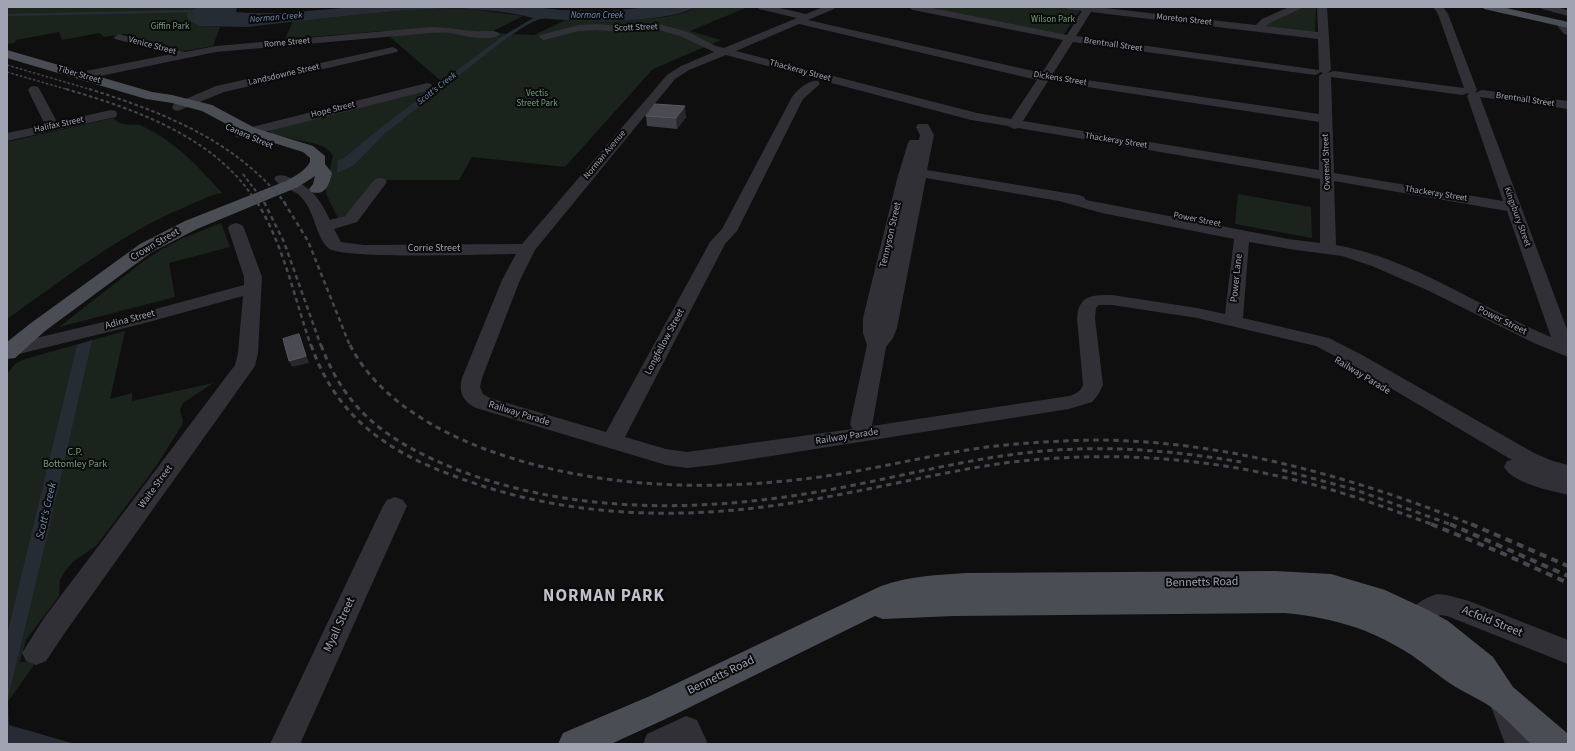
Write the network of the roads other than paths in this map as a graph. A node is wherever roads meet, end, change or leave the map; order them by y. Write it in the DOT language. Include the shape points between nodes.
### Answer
graph roads {
  1 [pos="762,7"];
  2 [pos="831,7"];
  3 [pos="913,7"];
  4 [pos="1070,7"];
  5 [pos="1297,7"];
  6 [pos="1322,7"];
  7 [pos="1438,7"];
  8 [pos="1488,7"];
  9 [pos="1545,7"];
  10 [pos="1092,8"];
  11 [pos="1568,13"];
  12 [pos="803,19"];
  13 [pos="1255,27"];
  14 [pos="1565,27"];
  15 [pos="495,34"];
  16 [pos="1322,36"];
  17 [pos="119,37"];
  18 [pos="544,37"];
  19 [pos="1069,39"];
  20 [pos="393,50"];
  21 [pos="725,51"];
  22 [pos="7,54"];
  23 [pos="186,55"];
  24 [pos="1325,73"];
  25 [pos="81,76"];
  26 [pos="1044,77"];
  27 [pos="820,81"];
  28 [pos="426,86"];
  29 [pos="34,90"];
  30 [pos="1472,93"];
  31 [pos="183,105"];
  32 [pos="1568,105"];
  33 [pos="938,108"];
  34 [pos="111,114"];
  35 [pos="1325,119"];
  36 [pos="1014,125"];
  37 [pos="52,126"];
  38 [pos="924,127"];
  39 [pos="245,133"];
  40 [pos="7,136"];
  41 [pos="317,164"];
  42 [pos="921,173"];
  43 [pos="1327,176"];
  44 [pos="290,180"];
  45 [pos="380,182"];
  46 [pos="317,188"];
  47 [pos="1065,199"];
  48 [pos="1512,207"];
  49 [pos="318,210"];
  50 [pos="325,227"];
  51 [pos="236,228"];
  52 [pos="1242,235"];
  53 [pos="1328,248"];
  54 [pos="527,249"];
  55 [pos="252,290"];
  56 [pos="1139,304"];
  57 [pos="1233,321"];
  58 [pos="1566,344"];
  59 [pos="877,345"];
  60 [pos="7,347"];
  61 [pos="470,393"];
  62 [pos="864,434"];
  63 [pos="612,442"];
  64 [pos="1568,473"];
  65 [pos="1568,487"];
  66 [pos="395,506"];
  67 [pos="1077,594"];
  68 [pos="1418,618"];
  69 [pos="1568,652"];
  70 [pos="36,653"];
  71 [pos="1502,697"];
  72 [pos="689,737"];
  73 [pos="285,744"];
  74 [pos="575,744"];
  75 [pos="658,744"];
  76 [pos="1520,744"];
  77 [pos="1555,744"];
  1 -- 12 [label="street, Dickens Street"];
  2 -- 12 [label="street, Norman Avenue"];
  3 -- 19 [label="street, Brentnall Street"];
  4 -- 10 [label="street, Moreton Street"];
  5 -- 13 [label="street"];
  6 -- 16 [label="street, Overend Street"];
  7 -- 30 [label="street, Kingsbury Street" via="1443,14"];
  8 -- 14 [label="main road"];
  9 -- 11 [label="street"];
  10 -- 13 [label="street, Moreton Street"];
  10 -- 19 [label="street"];
  12 -- 21 [label="street, Norman Avenue"];
  12 -- 26 [label="street, Dickens Street"];
  13 -- 16 [label="street, Moreton Street"];
  15 -- 23 [label="street, Rome Street" via="469,35 449,30 431,30 216,49"];
  16 -- 24 [label="street, Overend Street"];
  17 -- 23 [label="street, Venice Street"];
  18 -- 21 [label="street, Scott Street" via="579,28 659,27 677,31 710,47"];
  19 -- 24 [label="street, Brentnall Street"];
  19 -- 26 [label="street"];
  20 -- 31 [label="street, Landsdowne Street" via="220,89"];
  21 -- 27 [label="street, Thackeray Street"];
  21 -- 54 [label="street, Norman Avenue" via="671,77"];
  22 -- 25 [label="main road, Tiber Street"];
  23 -- 25 [label="street, Rome Street"];
  24 -- 30 [label="street, Brentnall Street"];
  24 -- 35 [label="street, Overend Street"];
  25 -- 31 [label="main road, Tiber Street"];
  26 -- 35 [label="street, Dickens Street"];
  26 -- 36 [label="street"];
  27 -- 33 [label="street, Thackeray Street"];
  27 -- 63 [label="street, Longfellow Street" via="798,97 729,231 718,242"];
  28 -- 39 [label="street, Hope Street"];
  29 -- 37 [label="street"];
  30 -- 32 [label="street, Brentnall Street"];
  30 -- 48 [label="street, Kingsbury Street"];
  31 -- 39 [label="main road, Canara Street"];
  33 -- 36 [label="street, Thackeray Street"];
  33 -- 38 [label="street, Tennyson Street" via="926,117"];
  34 -- 37 [label="street, Halifax Street"];
  35 -- 43 [label="street, Overend Street"];
  36 -- 43 [label="street, Thackeray Street"];
  37 -- 40 [label="street, Halifax Street"];
  38 -- 42 [label="street, Tennyson Street" via="928,135"];
  38 -- 59 [label="street, Tennyson Street" via="918,133 904,179 875,304 871,327"];
  39 -- 41 [label="main road, Canara Street" via="308,149 317,156"];
  39 -- 44 [label="main road, Canara Street" via="288,152 299,161"];
  41 -- 44 [label="main road, Crown Street" via="310,173"];
  41 -- 46 [label="main road" via="324,173"];
  42 -- 47 [label="street, Power Street"];
  42 -- 59 [label="street, Tennyson Street" via="888,328 884,338"];
  43 -- 48 [label="street, Thackeray Street"];
  43 -- 53 [label="street, Overend Street"];
  44 -- 46 [label="street"];
  44 -- 49 [label="street" via="306,192"];
  44 -- 60 [label="main road, Crown Street" via="151,245"];
  45 -- 50 [label="street" via="351,219"];
  46 -- 49 [label="street" via="321,196"];
  47 -- 52 [label="street, Power Street" via="1098,208"];
  47 -- 53 [label="street, Power Street" via="1101,202 1304,240"];
  48 -- 58 [label="street, Kingsbury Street"];
  49 -- 50 [label="street"];
  50 -- 54 [label="street, Corrie Street" via="332,243 341,248"];
  51 -- 55 [label="street, Waite Street" via="252,273"];
  52 -- 53 [label="street, Power Street" via="1300,246"];
  52 -- 57 [label="street, Power Lane"];
  53 -- 58 [label="street, Power Street" via="1394,268 1522,330"];
  54 -- 61 [label="street, Norman Avenue" via="513,274 476,366"];
  55 -- 60 [label="street, Adina Street" via="227,294 142,318"];
  55 -- 70 [label="street, Waite Street" via="247,359 239,374 211,404 90,569"];
  56 -- 57 [label="street, Railway Parade"];
  56 -- 62 [label="street, Railway Parade" via="1095,300 1089,304 1086,318 1093,385 1083,398 1059,404"];
  56 -- 65 [label="street, Railway Parade" via="1196,323 1318,351 1526,473 1540,480"];
  57 -- 64 [label="street, Railway Parade" via="1333,346 1526,458"];
  59 -- 62 [label="street, Tennyson Street" via="862,423"];
  61 -- 63 [label="street, Railway Parade" via="473,398 483,403"];
  62 -- 63 [label="street, Railway Parade" via="687,460"];
  66 -- 73 [label="street, Myall Street"];
  67 -- 68 [label="main road, Bennetts Road" via="1311,583 1353,591"];
  67 -- 71 [label="main road, Bennetts Road" via="1285,601 1320,605 1365,618 1408,637 1461,674"];
  67 -- 74 [label="main road, Bennetts Road" via="954,604 867,607 661,706"];
  68 -- 69 [label="street, Acfold Street" via="1430,607 1444,604"];
  68 -- 71 [label="main road, Bennetts Road" via="1450,639 1482,666"];
  71 -- 76 [label="street, Bennetts Road"];
  71 -- 77 [label="main road, Bennetts Road"];
  72 -- 75 [label="street"];
}
